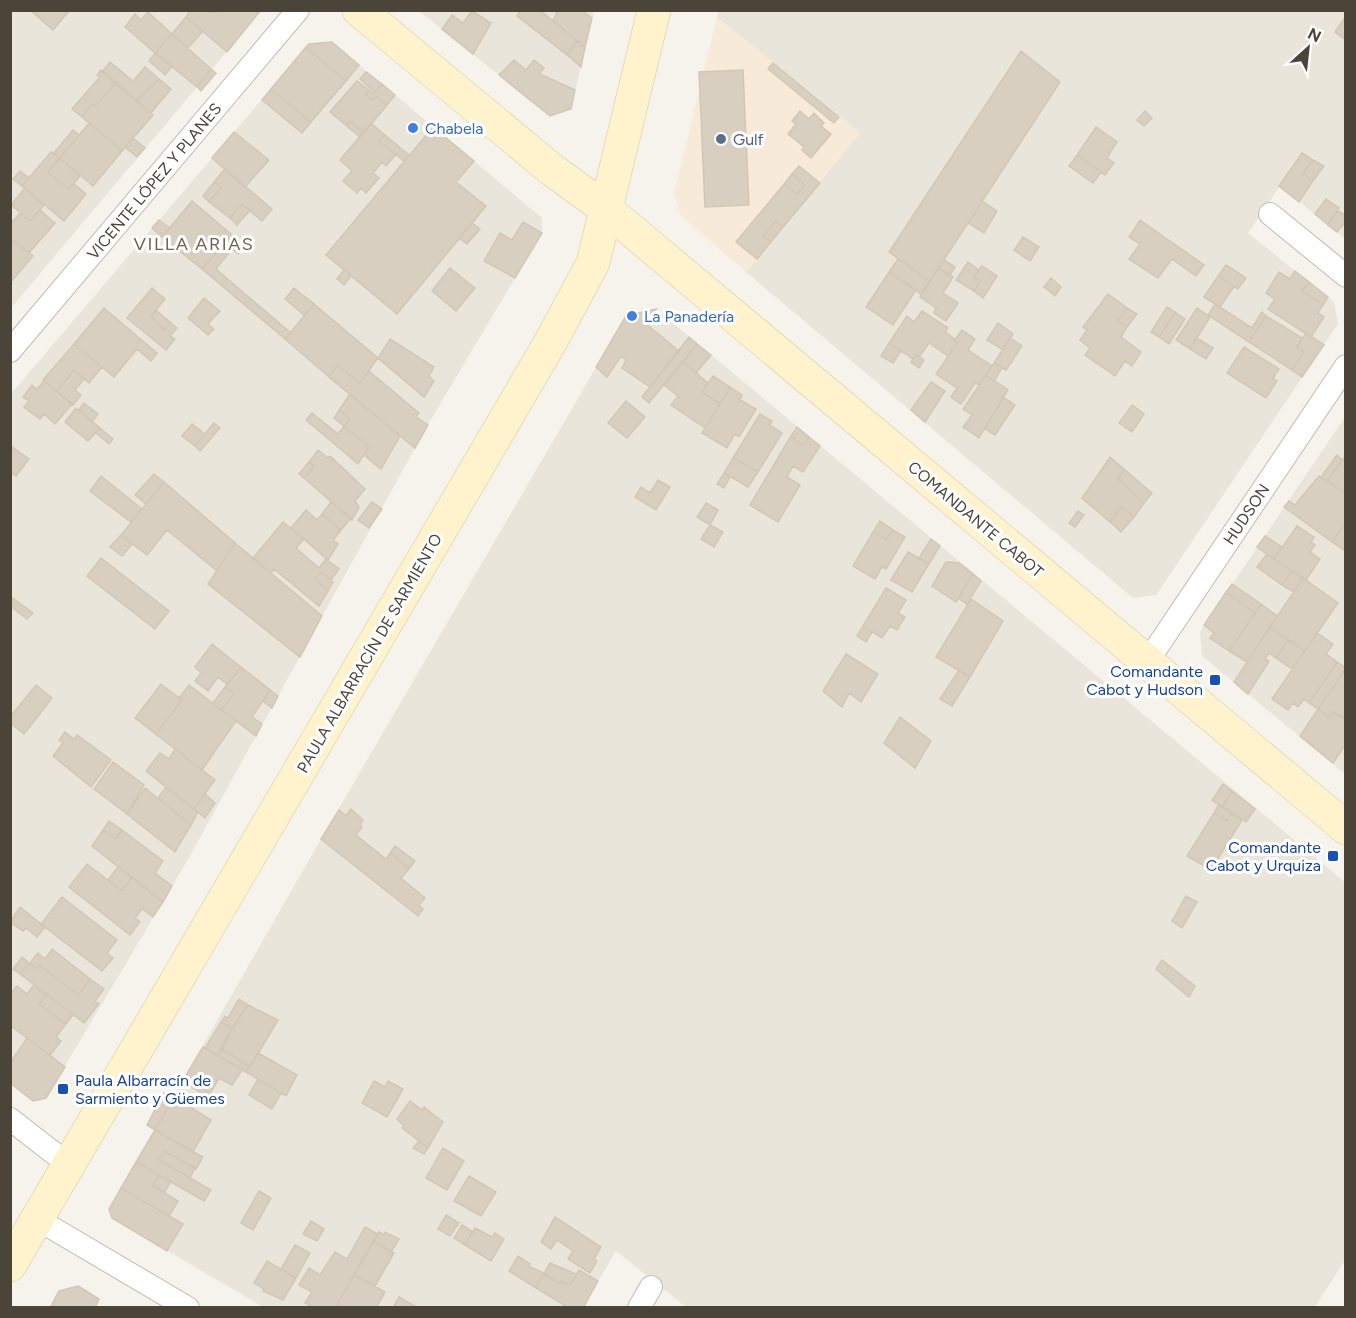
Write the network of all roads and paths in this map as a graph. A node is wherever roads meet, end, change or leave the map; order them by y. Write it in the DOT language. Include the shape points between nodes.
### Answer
graph roads {
  1 [pos="298,10"];
  2 [pos="654,10"];
  3 [pos="359,11"];
  4 [pos="606,209"];
  5 [pos="1270,214"];
  6 [pos="1346,276"];
  7 [pos="10,351"];
  8 [pos="1346,366"];
  9 [pos="1147,662"];
  10 [pos="1346,828"];
  11 [pos="10,1119"];
  12 [pos="69,1165"];
  13 [pos="37,1219"];
  14 [pos="10,1265"];
  15 [pos="651,1287"];
  16 [pos="188,1308"];
  17 [pos="639,1308"];
  1 -- 7 [label="street, VICENTE LÓPEZ Y PLANES"];
  2 -- 4 [label="main road, PAULA ALBARRACÍN DE SARMIENTO"];
  3 -- 4 [label="main road, COMANDANTE CABOT" via="551,169"];
  4 -- 9 [label="main road, COMANDANTE CABOT"];
  4 -- 12 [label="main road, PAULA ALBARRACÍN DE SARMIENTO" via="593,263 550,343"];
  5 -- 6 [label="street"];
  8 -- 9 [label="street, HUDSON"];
  9 -- 10 [label="main road, COMANDANTE CABOT"];
  11 -- 12 [label="street"];
  12 -- 13 [label="main road, PAULA ALBARRACÍN DE SARMIENTO"];
  13 -- 14 [label="main road, PAULA ALBARRACÍN DE SARMIENTO"];
  13 -- 16 [label="street"];
  15 -- 17 [label="street"];
}
